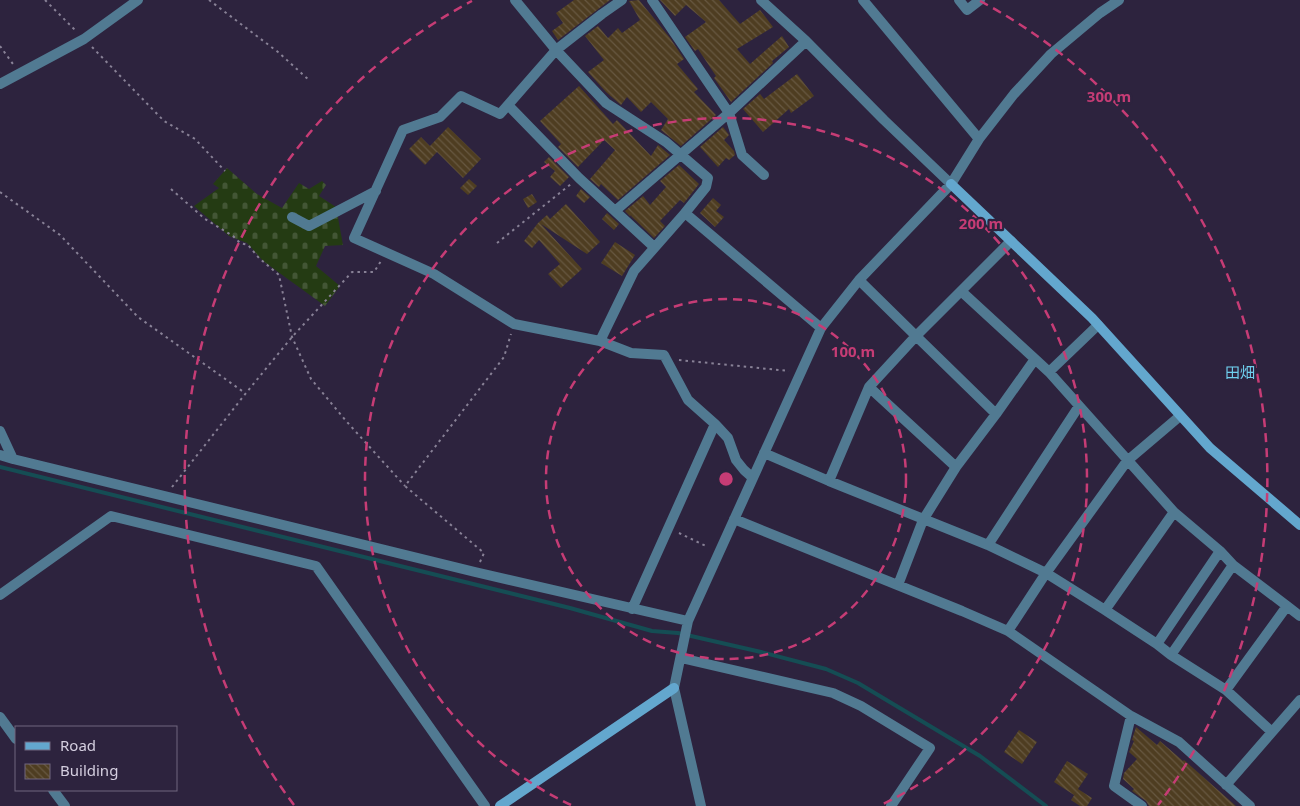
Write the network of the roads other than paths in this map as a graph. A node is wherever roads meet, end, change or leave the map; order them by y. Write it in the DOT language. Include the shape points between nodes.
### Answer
graph roads {
  1 [pos="138,0"];
  2 [pos="515,0"];
  3 [pos="622,0"];
  4 [pos="652,0"];
  5 [pos="761,0"];
  6 [pos="863,0"];
  7 [pos="959,0"];
  8 [pos="980,0"];
  9 [pos="1119,0"];
  10 [pos="806,40"];
  11 [pos="556,50"];
  12 [pos="0,84"];
  13 [pos="508,105"];
  14 [pos="729,113"];
  15 [pos="978,139"];
  16 [pos="681,154"];
  17 [pos="764,175"];
  18 [pos="950,184"];
  19 [pos="376,191"];
  20 [pos="615,212"];
  21 [pos="685,213"];
  22 [pos="292,217"];
  23 [pos="1011,241"];
  24 [pos="654,247"];
  25 [pos="859,280"];
  26 [pos="961,290"];
  27 [pos="1098,325"];
  28 [pos="820,328"];
  29 [pos="916,336"];
  30 [pos="600,341"];
  31 [pos="1035,358"];
  32 [pos="1049,372"];
  33 [pos="869,386"];
  34 [pos="1079,406"];
  35 [pos="996,414"];
  36 [pos="1180,416"];
  37 [pos="715,424"];
  38 [pos="0,431"];
  39 [pos="764,453"];
  40 [pos="0,455"];
  41 [pos="14,459"];
  42 [pos="1127,461"];
  43 [pos="956,467"];
  44 [pos="753,478"];
  45 [pos="829,481"];
  46 [pos="1174,512"];
  47 [pos="734,520"];
  48 [pos="923,520"];
  49 [pos="1300,525"];
  50 [pos="988,544"];
  51 [pos="1220,551"];
  52 [pos="1233,565"];
  53 [pos="1046,573"];
  54 [pos="898,585"];
  55 [pos="0,595"];
  56 [pos="1287,606"];
  57 [pos="632,609"];
  58 [pos="1105,610"];
  59 [pos="1300,616"];
  60 [pos="688,621"];
  61 [pos="1008,631"];
  62 [pos="1157,644"];
  63 [pos="1171,655"];
  64 [pos="681,658"];
  65 [pos="674,688"];
  66 [pos="1226,690"];
  67 [pos="1299,703"];
  68 [pos="1131,716"];
  69 [pos="0,717"];
  70 [pos="1272,732"];
  71 [pos="15,738"];
  72 [pos="1226,785"];
  73 [pos="54,791"];
  74 [pos="65,806"];
  75 [pos="485,806"];
  76 [pos="500,806"];
  77 [pos="701,806"];
  78 [pos="891,806"];
  79 [pos="1142,806"];
  80 [pos="1250,806"];
  1 -- 12 [label="street" via="84,39"];
  2 -- 11 [label="street"];
  3 -- 11 [label="street"];
  4 -- 14 [label="street"];
  5 -- 10 [label="street"];
  6 -- 15 [label="street"];
  7 -- 8 [label="street" via="966,10"];
  9 -- 15 [label="street" via="1051,54"];
  10 -- 14 [label="street"];
  10 -- 18 [label="street"];
  11 -- 13 [label="street"];
  11 -- 16 [label="street" via="606,103"];
  13 -- 19 [label="street" via="500,114 462,96 440,116 403,130"];
  13 -- 20 [label="street"];
  14 -- 16 [label="street"];
  14 -- 17 [label="street" via="742,155"];
  15 -- 18 [label="street"];
  16 -- 20 [label="street"];
  16 -- 21 [label="street" via="708,178 706,187"];
  18 -- 23 [label="street"];
  18 -- 25 [label="street"];
  19 -- 22 [label="street" via="309,226"];
  19 -- 30 [label="street" via="354,238 434,274 514,324"];
  20 -- 24 [label="street"];
  21 -- 24 [label="street"];
  21 -- 28 [label="street"];
  23 -- 26 [label="street"];
  23 -- 27 [label="street"];
  24 -- 30 [label="street" via="634,271"];
  25 -- 28 [label="street"];
  25 -- 29 [label="street"];
  26 -- 29 [label="street"];
  26 -- 31 [label="street"];
  27 -- 32 [label="street"];
  27 -- 36 [label="street"];
  28 -- 39 [label="street"];
  29 -- 33 [label="street"];
  29 -- 35 [label="street"];
  30 -- 37 [label="street" via="631,353 664,355 688,400"];
  31 -- 32 [label="street"];
  31 -- 35 [label="street"];
  32 -- 34 [label="street"];
  33 -- 43 [label="street"];
  33 -- 45 [label="street"];
  34 -- 42 [label="street"];
  34 -- 50 [label="street"];
  35 -- 43 [label="street"];
  36 -- 42 [label="street"];
  36 -- 49 [label="street" via="1210,448"];
  37 -- 44 [label="street" via="728,438 736,460"];
  37 -- 57 [label="street"];
  38 -- 41 [label="street"];
  39 -- 44 [label="street"];
  39 -- 45 [label="street"];
  40 -- 41 [label="street"];
  41 -- 57 [label="street"];
  42 -- 46 [label="street"];
  42 -- 53 [label="street"];
  43 -- 48 [label="street"];
  44 -- 47 [label="street"];
  45 -- 48 [label="street"];
  46 -- 51 [label="street"];
  46 -- 58 [label="street"];
  47 -- 54 [label="street"];
  47 -- 60 [label="street"];
  48 -- 50 [label="street"];
  48 -- 54 [label="street"];
  50 -- 53 [label="street"];
  51 -- 52 [label="street"];
  51 -- 62 [label="street"];
  52 -- 56 [label="street"];
  52 -- 63 [label="street"];
  53 -- 58 [label="street"];
  53 -- 61 [label="street"];
  54 -- 61 [label="street"];
  55 -- 75 [label="street" via="111,516 316,566"];
  56 -- 59 [label="street"];
  56 -- 66 [label="street"];
  57 -- 60 [label="street"];
  58 -- 62 [label="street"];
  60 -- 64 [label="street"];
  61 -- 68 [label="street"];
  62 -- 63 [label="street"];
  63 -- 66 [label="street"];
  64 -- 65 [label="street"];
  64 -- 78 [label="street" via="833,693 861,706 930,748"];
  65 -- 76 [label="street"];
  65 -- 77 [label="street"];
  66 -- 70 [label="street"];
  67 -- 70 [label="street"];
  68 -- 72 [label="street" via="1179,742"];
  68 -- 79 [label="street" via="1114,786"];
  69 -- 71 [label="street"];
  70 -- 72 [label="street"];
  72 -- 80 [label="street"];
  73 -- 74 [label="street"];
}
